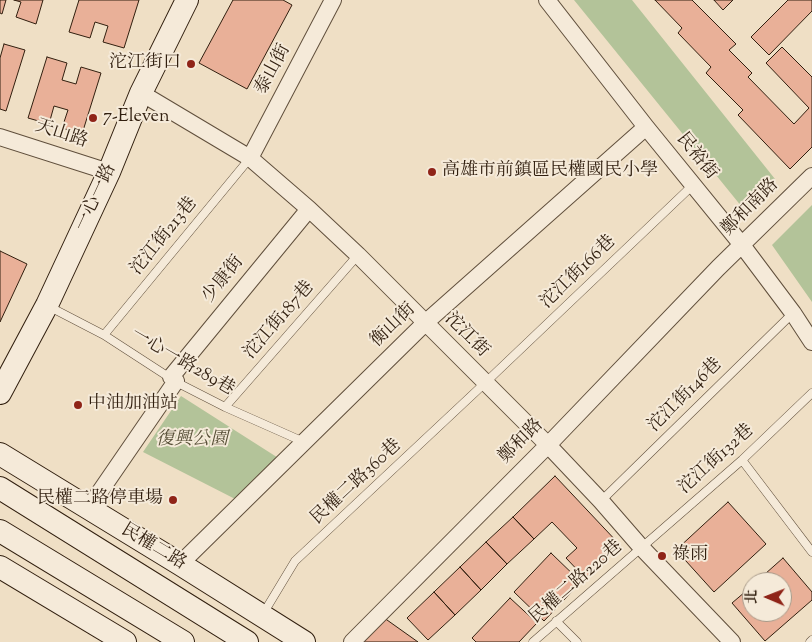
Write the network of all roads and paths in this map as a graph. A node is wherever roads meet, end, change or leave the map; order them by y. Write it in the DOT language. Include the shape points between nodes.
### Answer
graph roads {
  1 [pos="187,0"];
  2 [pos="334,0"];
  3 [pos="547,0"];
  4 [pos="141,93"];
  5 [pos="646,126"];
  6 [pos="0,137"];
  7 [pos="250,158"];
  8 [pos="110,172"];
  9 [pos="812,176"];
  10 [pos="693,185"];
  11 [pos="309,209"];
  12 [pos="742,245"];
  13 [pos="358,255"];
  14 [pos="718,268"];
  15 [pos="47,305"];
  16 [pos="793,312"];
  17 [pos="425,323"];
  18 [pos="104,335"];
  19 [pos="812,342"];
  20 [pos="175,380"];
  21 [pos="485,383"];
  22 [pos="0,393"];
  23 [pos="812,393"];
  24 [pos="225,407"];
  25 [pos="304,442"];
  26 [pos="548,445"];
  27 [pos="0,454"];
  28 [pos="742,460"];
  29 [pos="0,488"];
  30 [pos="601,501"];
  31 [pos="88,509"];
  32 [pos="0,531"];
  33 [pos="641,547"];
  34 [pos="812,552"];
  35 [pos="180,564"];
  36 [pos="0,567"];
  37 [pos="262,616"];
  38 [pos="556,621"];
  39 [pos="111,636"];
  40 [pos="183,642"];
  41 [pos="247,642"];
  42 [pos="304,642"];
  43 [pos="352,642"];
  44 [pos="533,642"];
  45 [pos="577,642"];
  46 [pos="732,642"];
  1 -- 4 [label="street, 一心一路"];
  2 -- 7 [label="street, 泰山街"];
  3 -- 5 [label="street, 民裕街"];
  4 -- 7 [label="street, 沱江街"];
  4 -- 8 [label="street, 一心一路"];
  5 -- 10 [label="street, 民裕街"];
  5 -- 17 [label="street, 衡山街"];
  6 -- 8 [label="street, 天山路"];
  7 -- 11 [label="street, 沱江街"];
  7 -- 18 [label="lane, 沱江街213巷"];
  8 -- 15 [label="street, 一心一路"];
  9 -- 12 [label="street, 鄭和南路"];
  10 -- 12 [label="street, 民裕街"];
  10 -- 21 [label="lane, 沱江街166巷"];
  11 -- 13 [label="street, 沱江街"];
  11 -- 20 [label="street, 少康街"];
  12 -- 14 [label="street, 鄭和南路"];
  12 -- 16 [label="street, 民裕街"];
  13 -- 17 [label="street, 沱江街"];
  13 -- 24 [label="lane, 沱江街187巷"];
  14 -- 26 [label="street, 鄭和路"];
  15 -- 18 [label="lane, 一心一路289巷"];
  15 -- 22 [label="street, 一心一路"];
  16 -- 19 [label="street, 民裕街"];
  16 -- 30 [label="lane, 沱江街146巷"];
  17 -- 21 [label="street, 沱江街"];
  17 -- 25 [label="street, 衡山街"];
  18 -- 20 [label="lane, 一心一路289巷"];
  20 -- 24 [label="lane, 一心一路289巷"];
  20 -- 31 [label="street, 少康街"];
  21 -- 26 [label="street, 沱江街"];
  21 -- 37 [label="lane, 民權二路360巷" via="295,561"];
  23 -- 28 [label="lane, 沱江街132巷"];
  24 -- 25 [label="lane, 一心一路289巷"];
  25 -- 35 [label="street, 衡山街"];
  26 -- 30 [label="street, 沱江街"];
  26 -- 43 [label="street, 鄭和路"];
  27 -- 31 [label="street, 民權二路"];
  28 -- 33 [label="lane, 沱江街132巷"];
  28 -- 34 [label="lane"];
  29 -- 41 [label="street, 民權二路"];
  30 -- 33 [label="street, 沱江街"];
  31 -- 35 [label="street, 民權二路"];
  32 -- 40 [label="street"];
  33 -- 38 [label="lane, 民權二路220巷"];
  33 -- 46 [label="street, 沱江街"];
  35 -- 37 [label="street, 民權二路"];
  36 -- 39 [label="street"];
  37 -- 42 [label="street, 民權二路"];
  38 -- 44 [label="lane, 民權二路220巷"];
  38 -- 45 [label="lane"];
}
